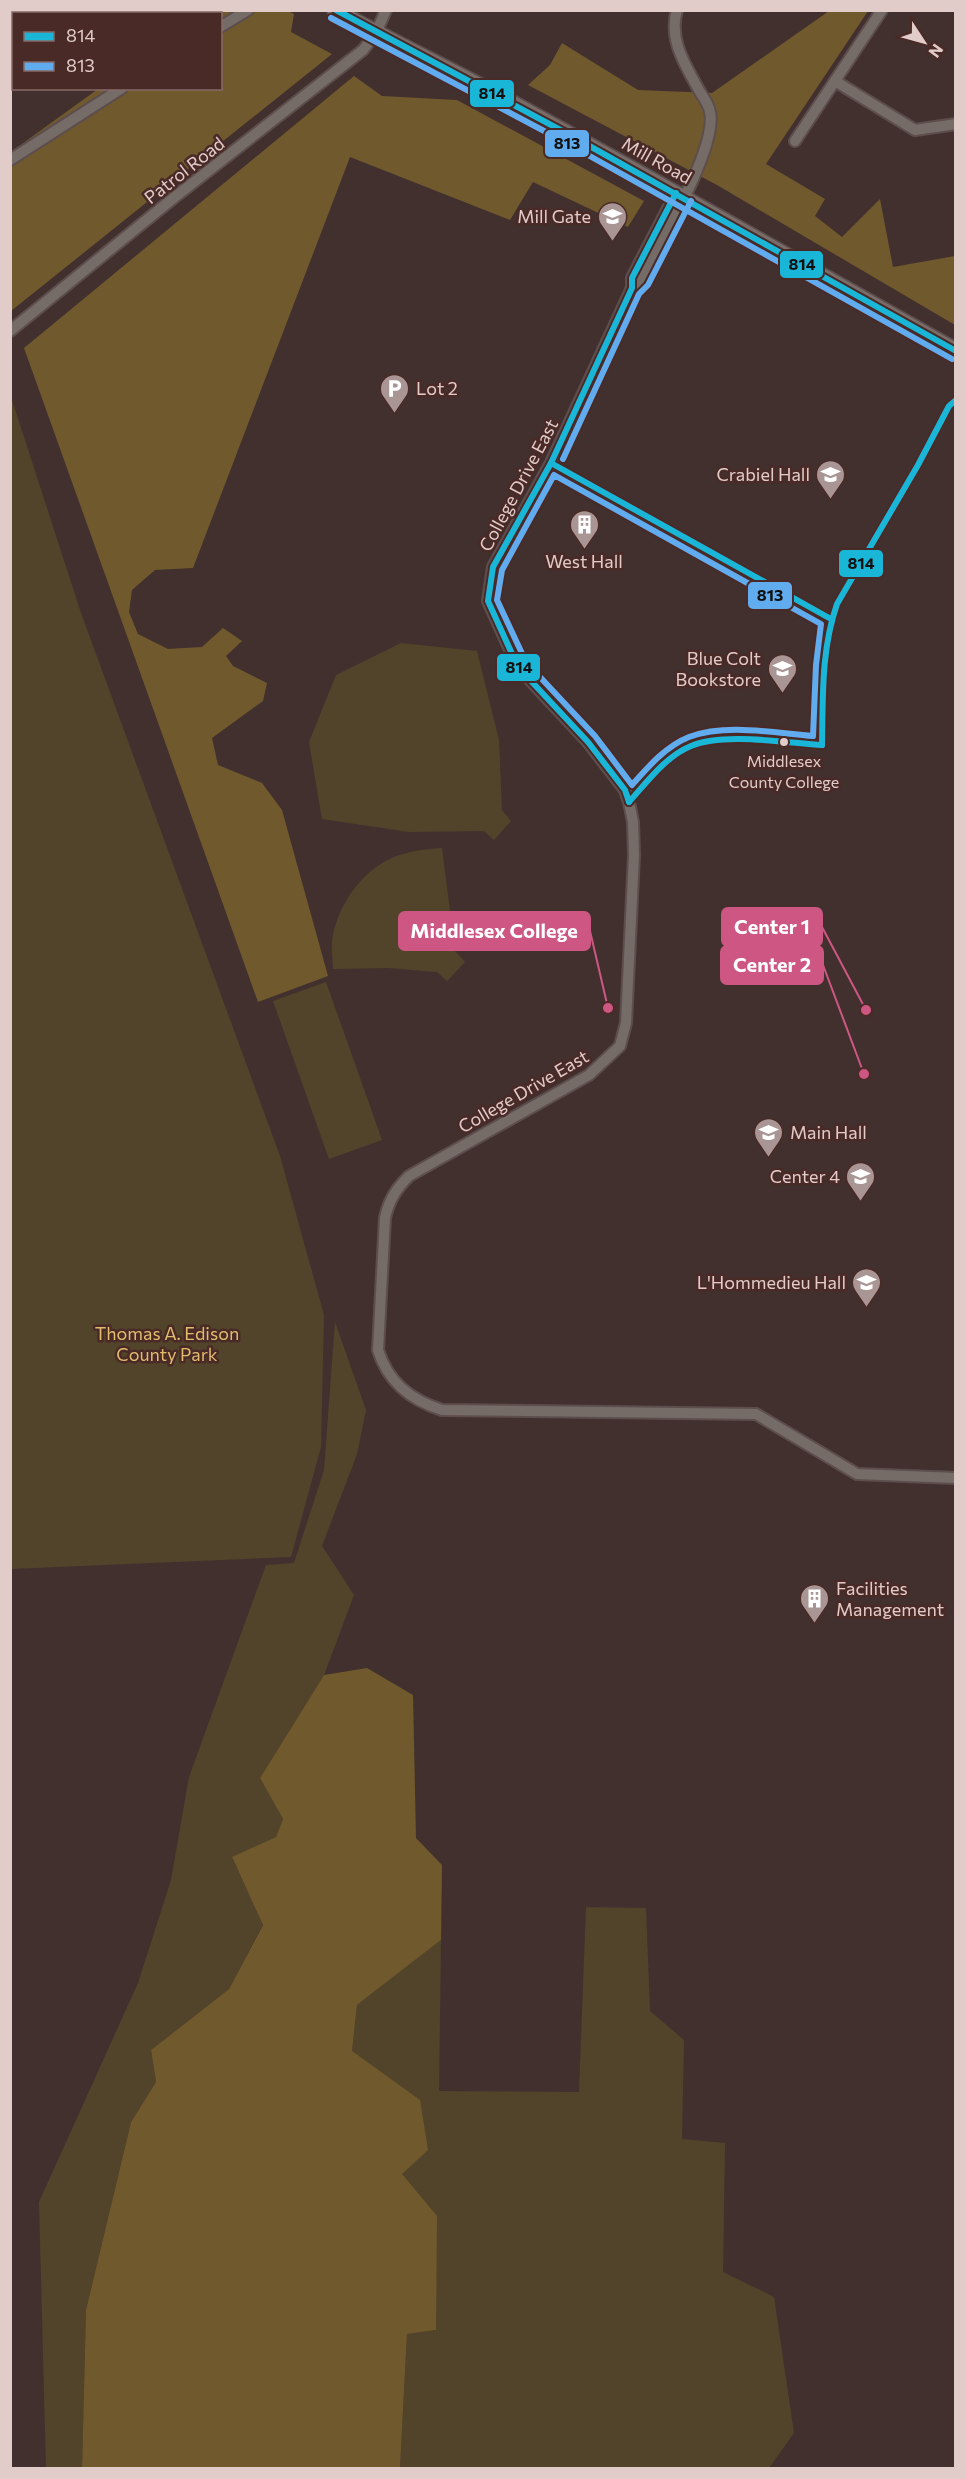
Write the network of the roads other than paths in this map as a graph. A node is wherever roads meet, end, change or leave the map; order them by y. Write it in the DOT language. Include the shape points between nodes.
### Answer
graph roads {
  1 [pos="248,10"];
  2 [pos="335,10"];
  3 [pos="386,10"];
  4 [pos="676,10"];
  5 [pos="882,10"];
  6 [pos="222,26"];
  7 [pos="376,33"];
  8 [pos="835,81"];
  9 [pos="119,90"];
  10 [pos="956,124"];
  11 [pos="795,141"];
  12 [pos="10,160"];
  13 [pos="680,195"];
  14 [pos="10,331"];
  15 [pos="956,351"];
  16 [pos="956,1478"];
  1 -- 6 [label="street"];
  2 -- 7 [label="street, Mill Road"];
  3 -- 7 [label="street, Patrol Road"];
  4 -- 13 [label="street, College Drive East" via="674,37 706,101 711,121 702,158"];
  5 -- 8 [label="street"];
  7 -- 13 [label="street, Mill Road"];
  7 -- 14 [label="street, Patrol Road" via="363,51"];
  8 -- 10 [label="street" via="915,130"];
  8 -- 11 [label="street"];
  9 -- 12 [label="street"];
  13 -- 15 [label="street, Mill Road"];
  13 -- 16 [label="street, College Drive East" via="640,281 632,288 552,463 493,567 488,601 518,667 588,742 625,790 629,802 634,855 626,1023 620,1046 589,1075 409,1176 396,1189 384,1224 378,1350 382,1365 406,1394 442,1410 756,1414 857,1474"];
}
